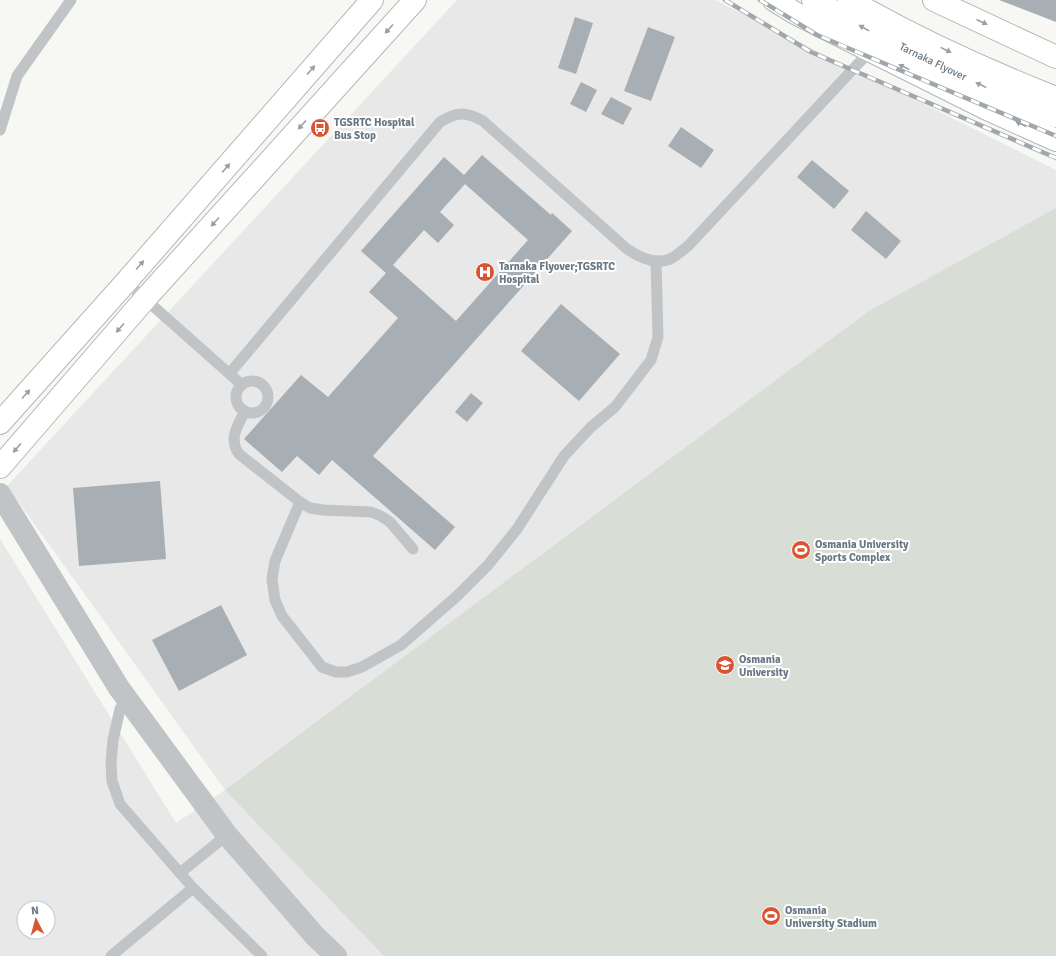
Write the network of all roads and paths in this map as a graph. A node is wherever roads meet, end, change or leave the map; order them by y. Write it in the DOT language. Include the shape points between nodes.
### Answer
graph roads {
  1 [pos="71,0"];
  2 [pos="372,0"];
  3 [pos="416,0"];
  4 [pos="774,0"];
  5 [pos="813,0"];
  6 [pos="849,0"];
  7 [pos="934,0"];
  8 [pos="870,50"];
  9 [pos="1056,57"];
  10 [pos="1056,98"];
  11 [pos="1056,116"];
  12 [pos="0,130"];
  13 [pos="1056,140"];
  14 [pos="656,261"];
  15 [pos="126,282"];
  16 [pos="145,299"];
  17 [pos="230,373"];
  18 [pos="242,385"];
  19 [pos="245,411"];
  20 [pos="0,423"];
  21 [pos="0,467"];
  22 [pos="0,494"];
  23 [pos="300,502"];
  24 [pos="413,549"];
  25 [pos="127,698"];
  26 [pos="227,835"];
  27 [pos="180,873"];
  28 [pos="193,888"];
  29 [pos="111,956"];
  30 [pos="262,956"];
  31 [pos="336,956"];
  1 -- 12 [label="lane" via="17,76"];
  15 -- 2 [label="main road, one-way"];
  3 -- 16 [label="main road, one-way"];
  4 -- 8 [label="main road" via="795,14"];
  11 -- 5 [label="main road, Tarnaka Flyover, one-way" via="988,88 870,32"];
  6 -- 10 [label="main road, Tarnaka Flyover, one-way" via="993,73"];
  7 -- 9 [label="main road, one-way"];
  13 -- 8 [label="main road, one-way" via="985,108"];
  8 -- 14 [label="lane" via="688,246 672,258"];
  14 -- 17 [label="lane" via="638,257 627,249 483,121 463,113 451,116 440,122"];
  14 -- 23 [label="lane" via="658,338 651,360 614,407 564,456 517,529 488,565 457,596 400,645 362,667 346,672 336,672 322,667 282,616 274,600 272,579 275,561"];
  15 -- 16 [label="lane"];
  20 -- 15 [label="main road, one-way"];
  16 -- 17 [label="lane"];
  16 -- 21 [label="main road, one-way"];
  17 -- 18 [label="lane"];
  18 -- 19 [label="lane" via="236,398 239,406"];
  18 -- 19 [label="lane" via="250,381 258,383 265,388 268,395 261,410"];
  19 -- 23 [label="lane" via="235,433 234,447 239,454"];
  22 -- 25 [label="street"];
  23 -- 24 [label="lane" via="310,508 371,512 382,516"];
  25 -- 26 [label="street"];
  25 -- 27 [label="lane" via="120,709 113,740 112,781 120,804"];
  26 -- 27 [label="lane"];
  26 -- 31 [label="street" via="315,936"];
  27 -- 28 [label="lane"];
  28 -- 29 [label="lane"];
  28 -- 30 [label="lane"];
}
